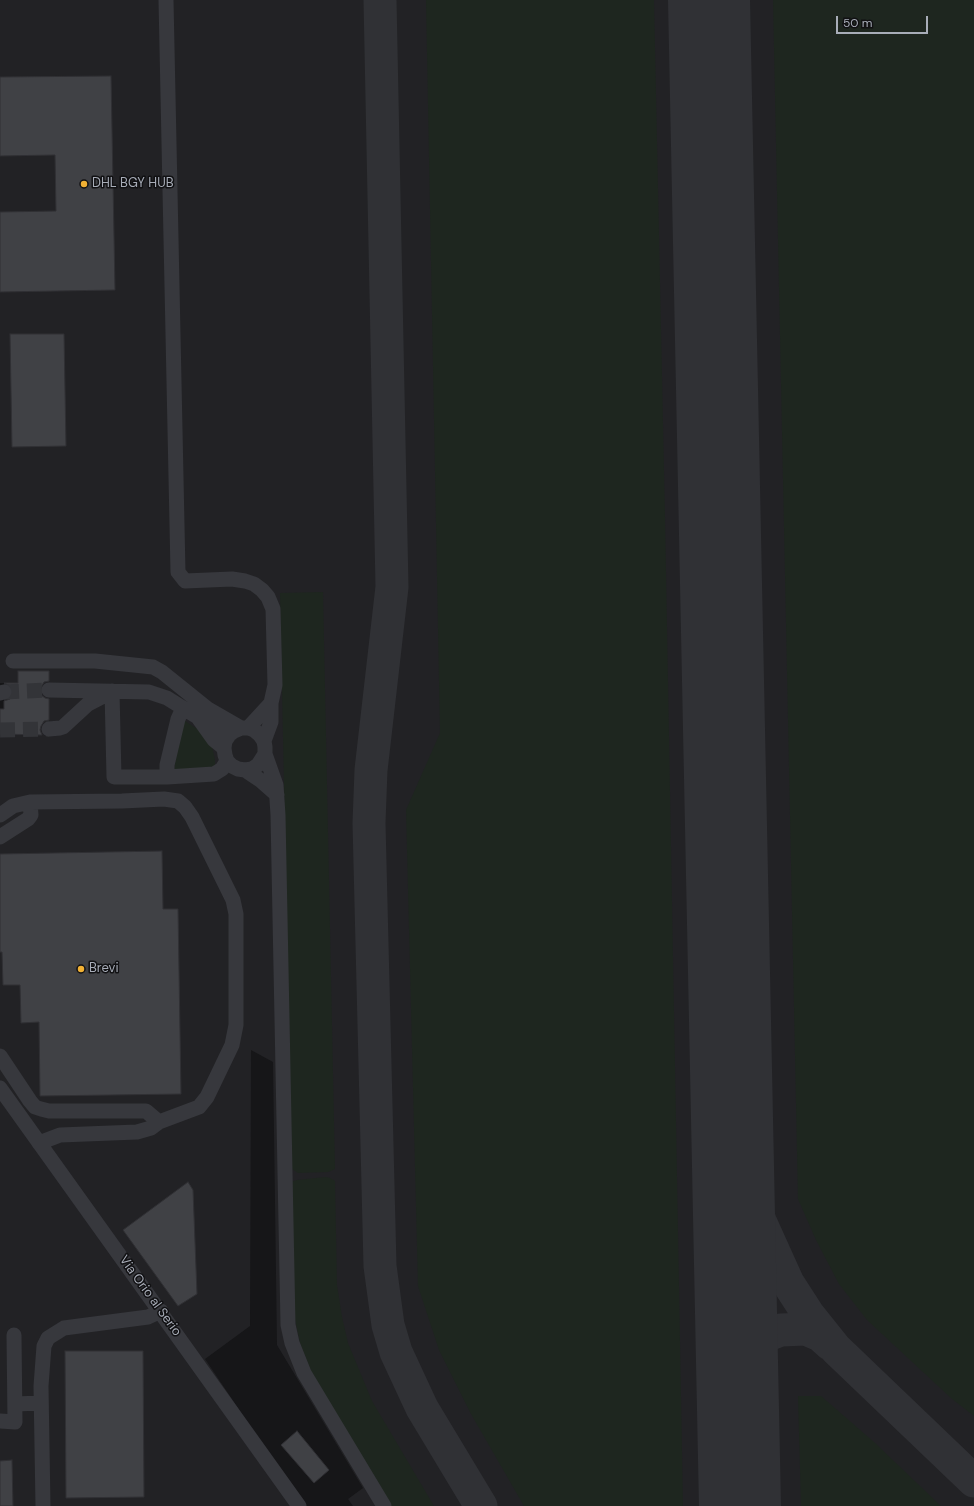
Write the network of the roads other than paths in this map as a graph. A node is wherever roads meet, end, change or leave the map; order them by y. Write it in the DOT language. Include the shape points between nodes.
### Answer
graph roads {
  1 [pos="166,0"];
  2 [pos="13,661"];
  3 [pos="138,665"];
  4 [pos="49,690"];
  5 [pos="112,691"];
  6 [pos="168,698"];
  7 [pos="271,703"];
  8 [pos="183,708"];
  9 [pos="199,718"];
  10 [pos="49,729"];
  11 [pos="240,730"];
  12 [pos="264,747"];
  13 [pos="226,754"];
  14 [pos="245,770"];
  15 [pos="167,777"];
  16 [pos="277,794"];
  17 [pos="30,802"];
  18 [pos="0,815"];
  19 [pos="0,837"];
  20 [pos="0,1056"];
  21 [pos="0,1088"];
  22 [pos="159,1122"];
  23 [pos="39,1143"];
  24 [pos="161,1311"];
  25 [pos="14,1335"];
  26 [pos="41,1403"];
  27 [pos="15,1404"];
  28 [pos="0,1421"];
  29 [pos="43,1506"];
  30 [pos="299,1506"];
  31 [pos="384,1506"];
  1 -- 7 [label="street" via="178,572 185,581 232,579 254,584 268,597 273,609 275,685"];
  2 -- 3 [label="street" via="95,661"];
  3 -- 6 [label="street" via="152,674"];
  3 -- 11 [label="street" via="154,667 162,672 208,709"];
  4 -- 5 [label="street"];
  5 -- 6 [label="street" via="149,692"];
  5 -- 10 [label="street" via="88,704 63,727"];
  5 -- 15 [label="street" via="114,777"];
  6 -- 8 [label="street"];
  7 -- 11 [label="street"];
  7 -- 12 [label="street" via="271,722"];
  8 -- 9 [label="street"];
  8 -- 15 [label="street" via="169,758"];
  9 -- 11 [label="street"];
  9 -- 13 [label="street"];
  11 -- 12 [label="street" via="254,730 260,735"];
  11 -- 13 [label="street" via="225,741"];
  12 -- 14 [label="street" via="258,765"];
  12 -- 16 [label="street"];
  13 -- 14 [label="street" via="232,766"];
  13 -- 15 [label="street" via="222,770 214,774"];
  14 -- 16 [label="street"];
  16 -- 31 [label="street" via="288,1324 292,1343 304,1373"];
  17 -- 18 [label="street" via="13,806"];
  17 -- 19 [label="street" via="31,815 28,819"];
  17 -- 22 [label="street" via="164,799 178,801 192,817 233,900 236,914 236,1025 232,1045 207,1097 199,1107"];
  20 -- 22 [label="street" via="35,1107 49,1111 146,1111"];
  21 -- 23 [label="street, Via Orio al Serio"];
  22 -- 23 [label="street" via="151,1128 137,1132 60,1135"];
  23 -- 24 [label="street, Via Orio al Serio"];
  24 -- 26 [label="street" via="148,1316 64,1328 48,1338 44,1346"];
  24 -- 30 [label="street, Via Orio al Serio"];
  25 -- 27 [label="street"];
  26 -- 27 [label="street"];
  26 -- 29 [label="street"];
  27 -- 28 [label="street" via="15,1422"];
}
